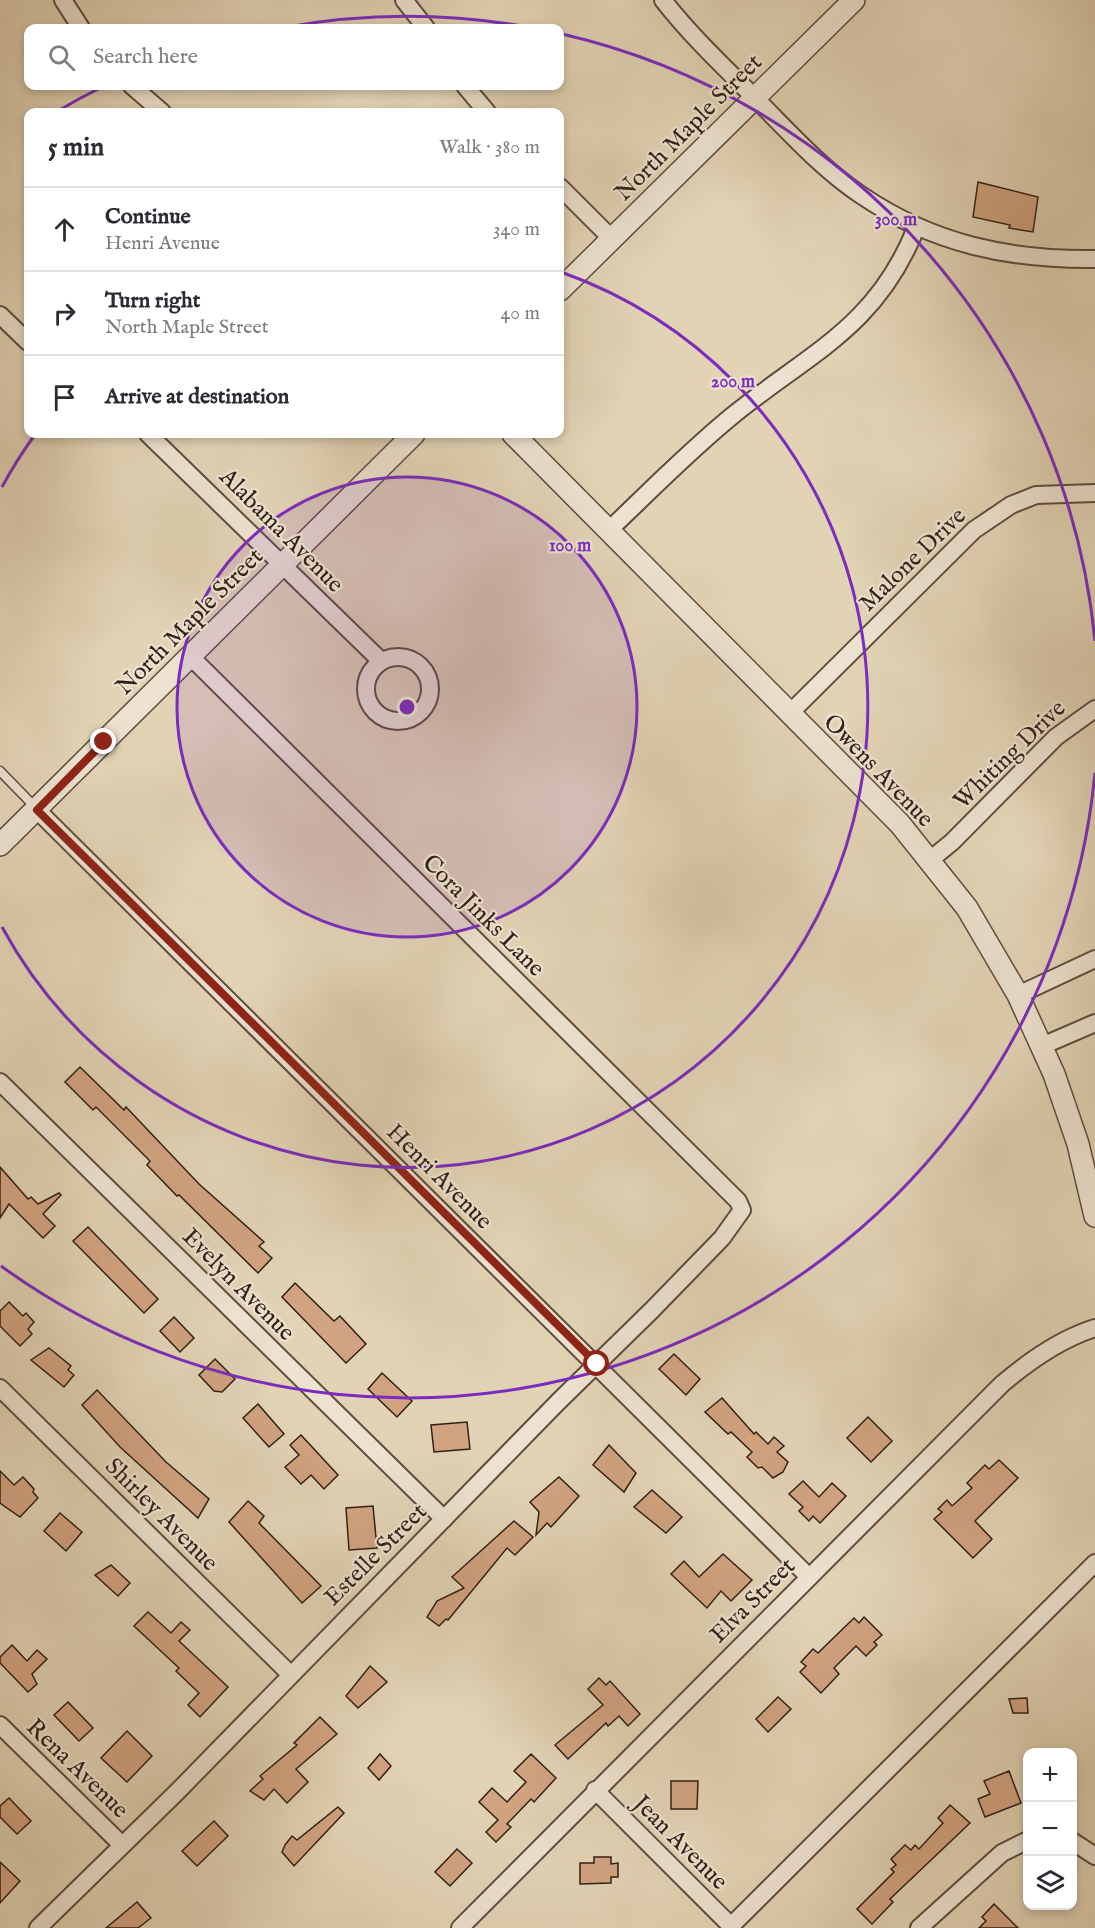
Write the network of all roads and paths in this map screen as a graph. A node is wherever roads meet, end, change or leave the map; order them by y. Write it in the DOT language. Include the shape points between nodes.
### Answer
graph roads {
  1 [pos="404,0"];
  2 [pos="663,0"];
  3 [pos="854,0"];
  4 [pos="67,1"];
  5 [pos="79,24"];
  6 [pos="423,24"];
  7 [pos="137,90"];
  8 [pos="468,90"];
  9 [pos="753,97"];
  10 [pos="157,108"];
  11 [pos="484,108"];
  12 [pos="564,191"];
  13 [pos="916,228"];
  14 [pos="612,238"];
  15 [pos="1095,259"];
  16 [pos="564,286"];
  17 [pos="0,315"];
  18 [pos="24,338"];
  19 [pos="152,438"];
  20 [pos="410,438"];
  21 [pos="517,438"];
  22 [pos="1095,493"];
  23 [pos="608,531"];
  24 [pos="282,564"];
  25 [pos="190,656"];
  26 [pos="381,661"];
  27 [pos="1095,709"];
  28 [pos="789,714"];
  29 [pos="0,771"];
  30 [pos="37,810"];
  31 [pos="0,845"];
  32 [pos="930,860"];
  33 [pos="1095,959"];
  34 [pos="1018,995"];
  35 [pos="1095,1023"];
  36 [pos="1042,1047"];
  37 [pos="0,1082"];
  38 [pos="742,1210"];
  39 [pos="1095,1216"];
  40 [pos="1095,1328"];
  41 [pos="597,1364"];
  42 [pos="0,1388"];
  43 [pos="444,1519"];
  44 [pos="1095,1563"];
  45 [pos="809,1577"];
  46 [pos="290,1674"];
  47 [pos="0,1725"];
  48 [pos="595,1790"];
  49 [pos="1023,1842"];
  50 [pos="1077,1844"];
  51 [pos="122,1845"];
  52 [pos="1095,1856"];
  53 [pos="732,1927"];
  54 [pos="38,1928"];
  55 [pos="460,1928"];
  56 [pos="919,1928"];
  1 -- 6 [label="street"];
  2 -- 9 [label="street"];
  3 -- 9 [label="street, North Maple Street"];
  4 -- 5 [label="street"];
  7 -- 10 [label="street"];
  8 -- 11 [label="street"];
  9 -- 13 [label="street" via="833,174"];
  9 -- 14 [label="street, North Maple Street"];
  12 -- 14 [label="street"];
  13 -- 15 [label="street" via="1027,257"];
  13 -- 23 [label="street" via="890,281 855,322 700,442"];
  14 -- 16 [label="street, North Maple Street"];
  17 -- 18 [label="street"];
  19 -- 24 [label="street, Alabama Avenue"];
  20 -- 24 [label="street, North Maple Street"];
  21 -- 23 [label="street, Owens Avenue"];
  22 -- 28 [label="street, Malone Drive" via="1036,495 1011,505 974,530"];
  23 -- 28 [label="street, Owens Avenue"];
  24 -- 25 [label="street, North Maple Street"];
  24 -- 26 [label="street, Alabama Avenue"];
  25 -- 30 [label="street, North Maple Street"];
  25 -- 38 [label="street, Cora Jinks Lane" via="630,1092 738,1201"];
  27 -- 32 [label="street, Whiting Drive" via="1056,737"];
  28 -- 32 [label="street, Owens Avenue" via="900,824"];
  29 -- 30 [label="lane"];
  30 -- 31 [label="street, North Maple Street"];
  30 -- 41 [label="street, Henri Avenue"];
  32 -- 34 [label="street, Owens Avenue" via="967,908"];
  33 -- 34 [label="street"];
  34 -- 36 [label="street, Owens Avenue"];
  35 -- 36 [label="street"];
  36 -- 39 [label="street, Owens Avenue" via="1070,1117"];
  37 -- 43 [label="street, Evelyn Avenue"];
  38 -- 41 [label="street, Estelle Street" via="722,1238"];
  40 -- 45 [label="street, Elva Street" via="1024,1365"];
  41 -- 43 [label="street, Estelle Street"];
  41 -- 45 [label="street, Henri Avenue"];
  42 -- 46 [label="street, Shirley Avenue"];
  43 -- 46 [label="street, Estelle Street"];
  44 -- 53 [label="street"];
  45 -- 48 [label="street, Elva Street"];
  46 -- 51 [label="street, Estelle Street"];
  47 -- 51 [label="street, Rena Avenue"];
  48 -- 53 [label="street, Jean Avenue"];
  48 -- 55 [label="street, Elva Street"];
  49 -- 56 [label="street" via="1002,1853"];
  50 -- 52 [label="street"];
  51 -- 54 [label="street, Estelle Street"];
}
